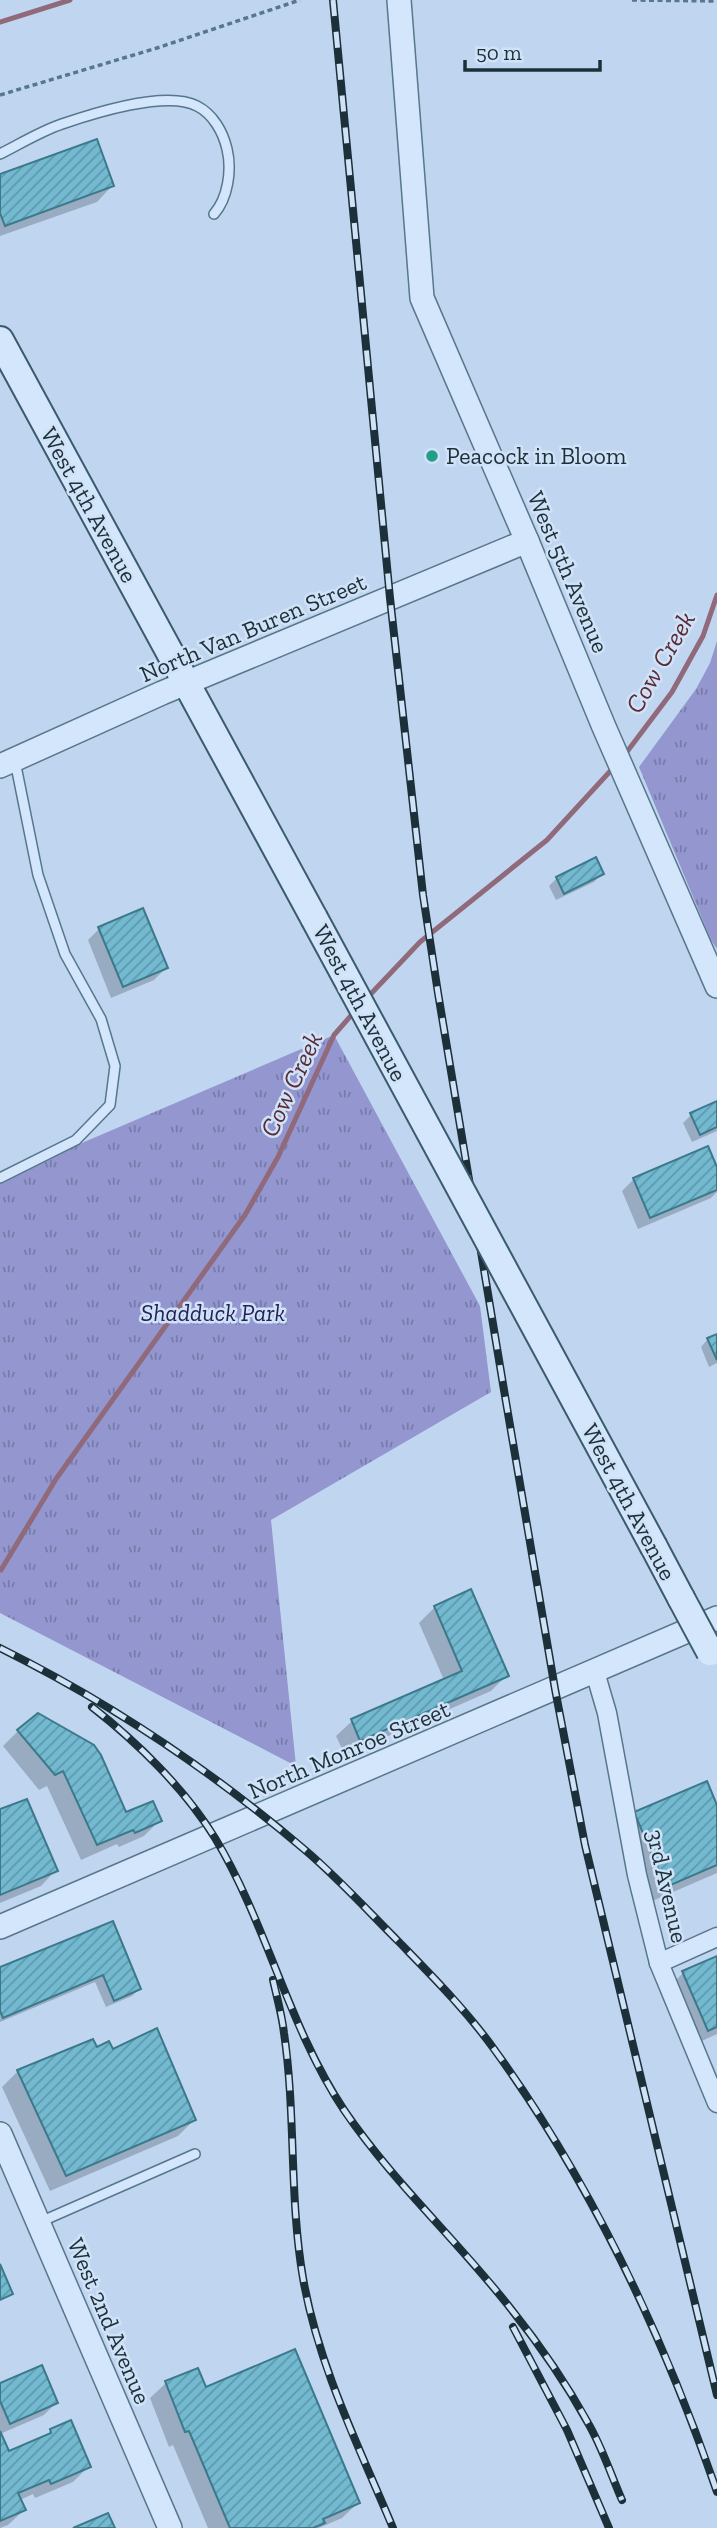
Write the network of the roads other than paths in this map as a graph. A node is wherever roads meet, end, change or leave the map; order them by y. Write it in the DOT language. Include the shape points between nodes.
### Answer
graph roads {
  1 [pos="399,10"];
  2 [pos="0,154"];
  3 [pos="214,214"];
  4 [pos="0,340"];
  5 [pos="527,541"];
  6 [pos="186,684"];
  7 [pos="7,763"];
  8 [pos="717,986"];
  9 [pos="0,1178"];
  10 [pos="717,1618"];
  11 [pos="713,1659"];
  12 [pos="594,1672"];
  13 [pos="0,1927"];
  14 [pos="717,1937"];
  15 [pos="659,1963"];
  16 [pos="713,2081"];
  17 [pos="717,2103"];
  18 [pos="0,2134"];
  19 [pos="195,2154"];
  20 [pos="38,2222"];
  21 [pos="170,2528"];
  1 -- 5 [label="street, West 5th Avenue" via="422,298"];
  2 -- 3 [label="lane" via="61,124 138,105 180,101 211,116 227,148 227,185 222,205"];
  4 -- 6 [label="main road, West 4th Avenue"];
  5 -- 6 [label="street, North Van Buren Street"];
  5 -- 8 [label="street, West 5th Avenue"];
  6 -- 7 [label="street, North Van Buren Street"];
  6 -- 11 [label="main road, West 4th Avenue, bridge"];
  7 -- 9 [label="lane" via="65,954 101,1019 115,1066 110,1105 76,1140"];
  10 -- 12 [label="street, North Monroe Street"];
  12 -- 13 [label="street, North Monroe Street"];
  12 -- 15 [label="street, 3rd Avenue" via="607,1713 637,1875"];
  14 -- 15 [label="street"];
  15 -- 16 [label="street, 3rd Avenue"];
  16 -- 17 [label="street, 3rd Avenue"];
  18 -- 20 [label="street, West 2nd Avenue"];
  19 -- 20 [label="lane"];
  20 -- 21 [label="street, West 2nd Avenue"];
}
